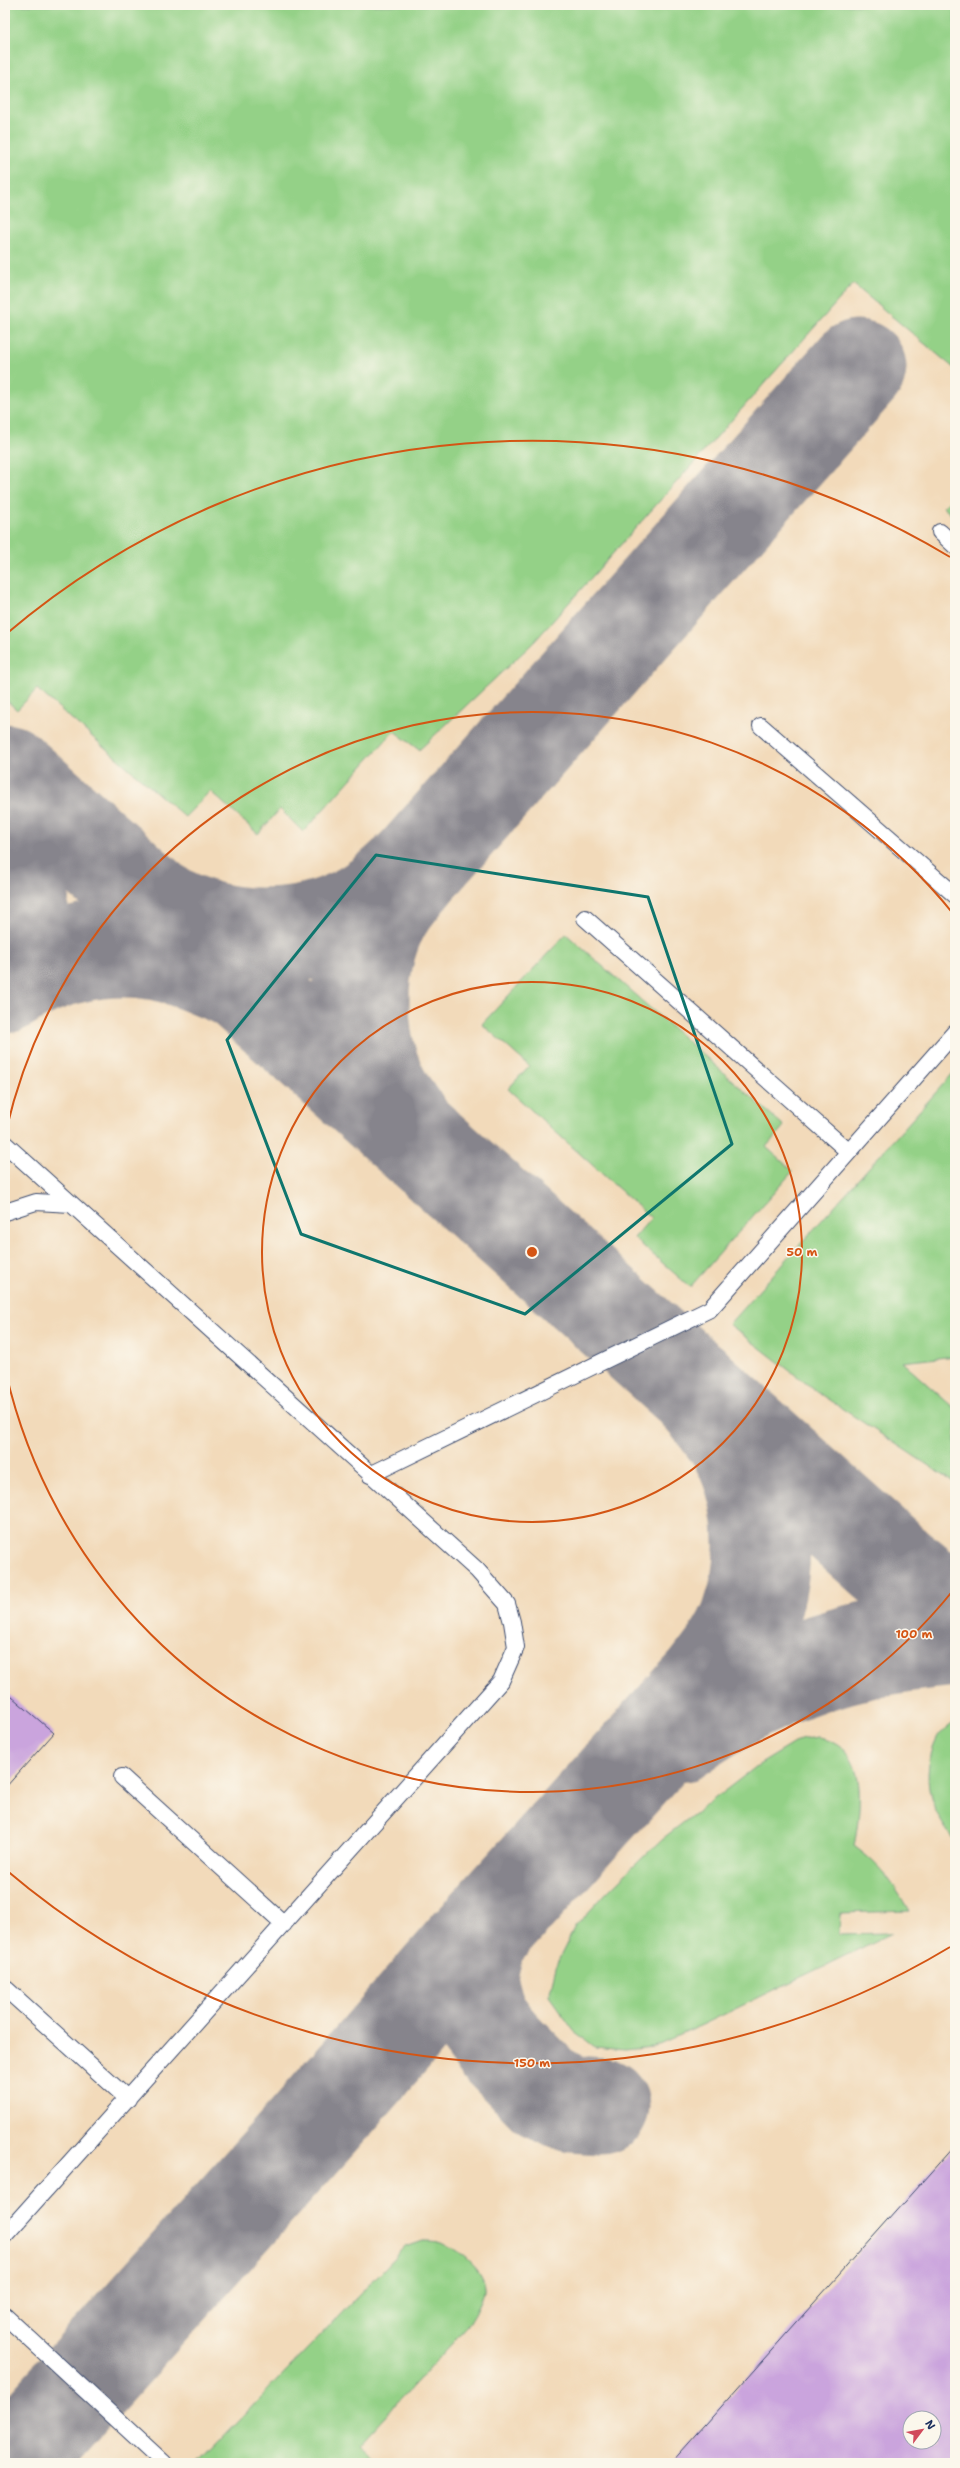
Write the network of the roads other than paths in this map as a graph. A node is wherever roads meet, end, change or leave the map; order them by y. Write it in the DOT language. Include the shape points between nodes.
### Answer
graph roads {
  1 [pos="940,532"];
  2 [pos="955,546"];
  3 [pos="762,726"];
  4 [pos="955,895"];
  5 [pos="585,918"];
  6 [pos="955,1032"];
  7 [pos="5,1144"];
  8 [pos="849,1152"];
  9 [pos="71,1204"];
  10 [pos="5,1212"];
  11 [pos="370,1475"];
  12 [pos="122,1777"];
  13 [pos="284,1924"];
  14 [pos="5,1988"];
  15 [pos="128,2099"];
  16 [pos="5,2235"];
  17 [pos="5,2316"];
  18 [pos="164,2463"];
  1 -- 2 [label="lane"];
  3 -- 4 [label="lane"];
  5 -- 8 [label="lane"];
  6 -- 8 [label="lane"];
  7 -- 9 [label="lane"];
  8 -- 11 [label="lane" via="710,1309"];
  9 -- 10 [label="lane" via="36,1202"];
  9 -- 11 [label="lane"];
  11 -- 13 [label="lane" via="477,1570 507,1604 516,1647 501,1681"];
  12 -- 13 [label="lane"];
  13 -- 15 [label="lane"];
  14 -- 15 [label="lane"];
  15 -- 16 [label="lane"];
  17 -- 18 [label="lane"];
}
